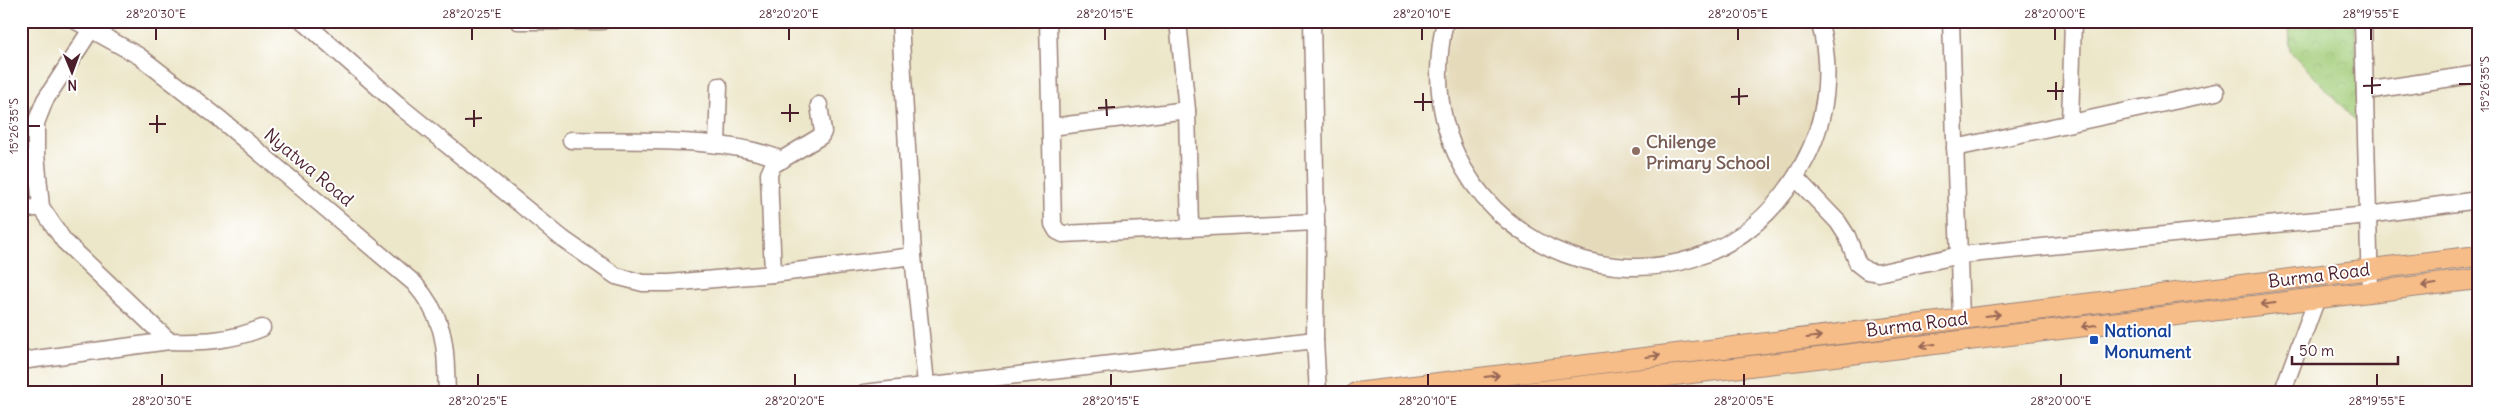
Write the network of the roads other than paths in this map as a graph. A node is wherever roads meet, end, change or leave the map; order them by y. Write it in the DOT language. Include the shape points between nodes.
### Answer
graph roads {
  1 [pos="76,21"];
  2 [pos="303,21"];
  3 [pos="518,21"];
  4 [pos="602,21"];
  5 [pos="900,21"];
  6 [pos="1048,21"];
  7 [pos="1178,21"];
  8 [pos="1312,21"];
  9 [pos="1445,21"];
  10 [pos="1819,21"];
  11 [pos="1951,21"];
  12 [pos="2073,21"];
  13 [pos="2363,21"];
  14 [pos="92,28"];
  15 [pos="2478,74"];
  16 [pos="719,86"];
  17 [pos="2365,91"];
  18 [pos="2216,92"];
  19 [pos="819,105"];
  20 [pos="1187,110"];
  21 [pos="2070,123"];
  22 [pos="1050,127"];
  23 [pos="571,140"];
  24 [pos="718,145"];
  25 [pos="1955,148"];
  26 [pos="782,160"];
  27 [pos="1796,178"];
  28 [pos="2478,200"];
  29 [pos="41,207"];
  30 [pos="21,210"];
  31 [pos="2368,215"];
  32 [pos="1316,222"];
  33 [pos="1190,227"];
  34 [pos="1960,255"];
  35 [pos="913,256"];
  36 [pos="2478,256"];
  37 [pos="2369,269"];
  38 [pos="773,274"];
  39 [pos="2478,279"];
  40 [pos="2370,292"];
  41 [pos="2317,298"];
  42 [pos="1961,319"];
  43 [pos="262,328"];
  44 [pos="1315,340"];
  45 [pos="169,341"];
  46 [pos="21,360"];
  47 [pos="926,384"];
  48 [pos="447,393"];
  49 [pos="864,393"];
  50 [pos="1318,393"];
  51 [pos="1356,393"];
  52 [pos="1526,393"];
  53 [pos="2282,393"];
  1 -- 14 [label="street, Nyatwa Road"];
  2 -- 38 [label="street" via="402,108 555,232 616,276 643,283 669,283"];
  3 -- 4 [label="street"];
  5 -- 35 [label="street"];
  6 -- 22 [label="street"];
  7 -- 20 [label="street"];
  8 -- 32 [label="street"];
  9 -- 27 [label="street" via="1437,70 1439,97 1449,139 1464,171 1479,193 1503,218 1539,243 1563,254 1614,266 1650,266 1693,257 1740,234 1761,218"];
  10 -- 27 [label="street" via="1826,63 1826,94 1810,152"];
  11 -- 25 [label="street"];
  12 -- 21 [label="street"];
  13 -- 17 [label="street"];
  14 -- 29 [label="street" via="45,100 36,123"];
  14 -- 48 [label="street, Nyatwa Road" via="139,56 220,119 414,283 429,300 444,337"];
  15 -- 17 [label="street"];
  16 -- 24 [label="street"];
  17 -- 31 [label="street"];
  18 -- 21 [label="street"];
  19 -- 26 [label="street" via="821,136"];
  20 -- 22 [label="street"];
  20 -- 33 [label="street"];
  21 -- 25 [label="street"];
  22 -- 33 [label="street" via="1053,224 1057,231 1063,234"];
  23 -- 24 [label="street"];
  24 -- 26 [label="street" via="752,149"];
  25 -- 34 [label="street"];
  26 -- 38 [label="street" via="773,165 769,174"];
  27 -- 34 [label="street" via="1838,222 1858,264 1867,270 1878,273"];
  28 -- 31 [label="street"];
  29 -- 30 [label="street"];
  29 -- 45 [label="street" via="64,241"];
  31 -- 34 [label="street"];
  31 -- 37 [label="street"];
  32 -- 33 [label="street"];
  32 -- 44 [label="street"];
  34 -- 42 [label="street"];
  35 -- 38 [label="street"];
  35 -- 47 [label="street"];
  36 -- 37 [label="main road, Burma Road"];
  37 -- 40 [label="street"];
  42 -- 37 [label="main road, Burma Road, one-way"];
  39 -- 40 [label="main road, Burma Road, one-way"];
  40 -- 41 [label="main road, Burma Road"];
  41 -- 52 [label="main road, Burma Road, one-way"];
  41 -- 53 [label="street"];
  51 -- 42 [label="main road, Burma Road, one-way"];
  43 -- 45 [label="street" via="219,341"];
  44 -- 47 [label="street"];
  44 -- 50 [label="street"];
  45 -- 46 [label="street"];
  47 -- 49 [label="street"];
}
